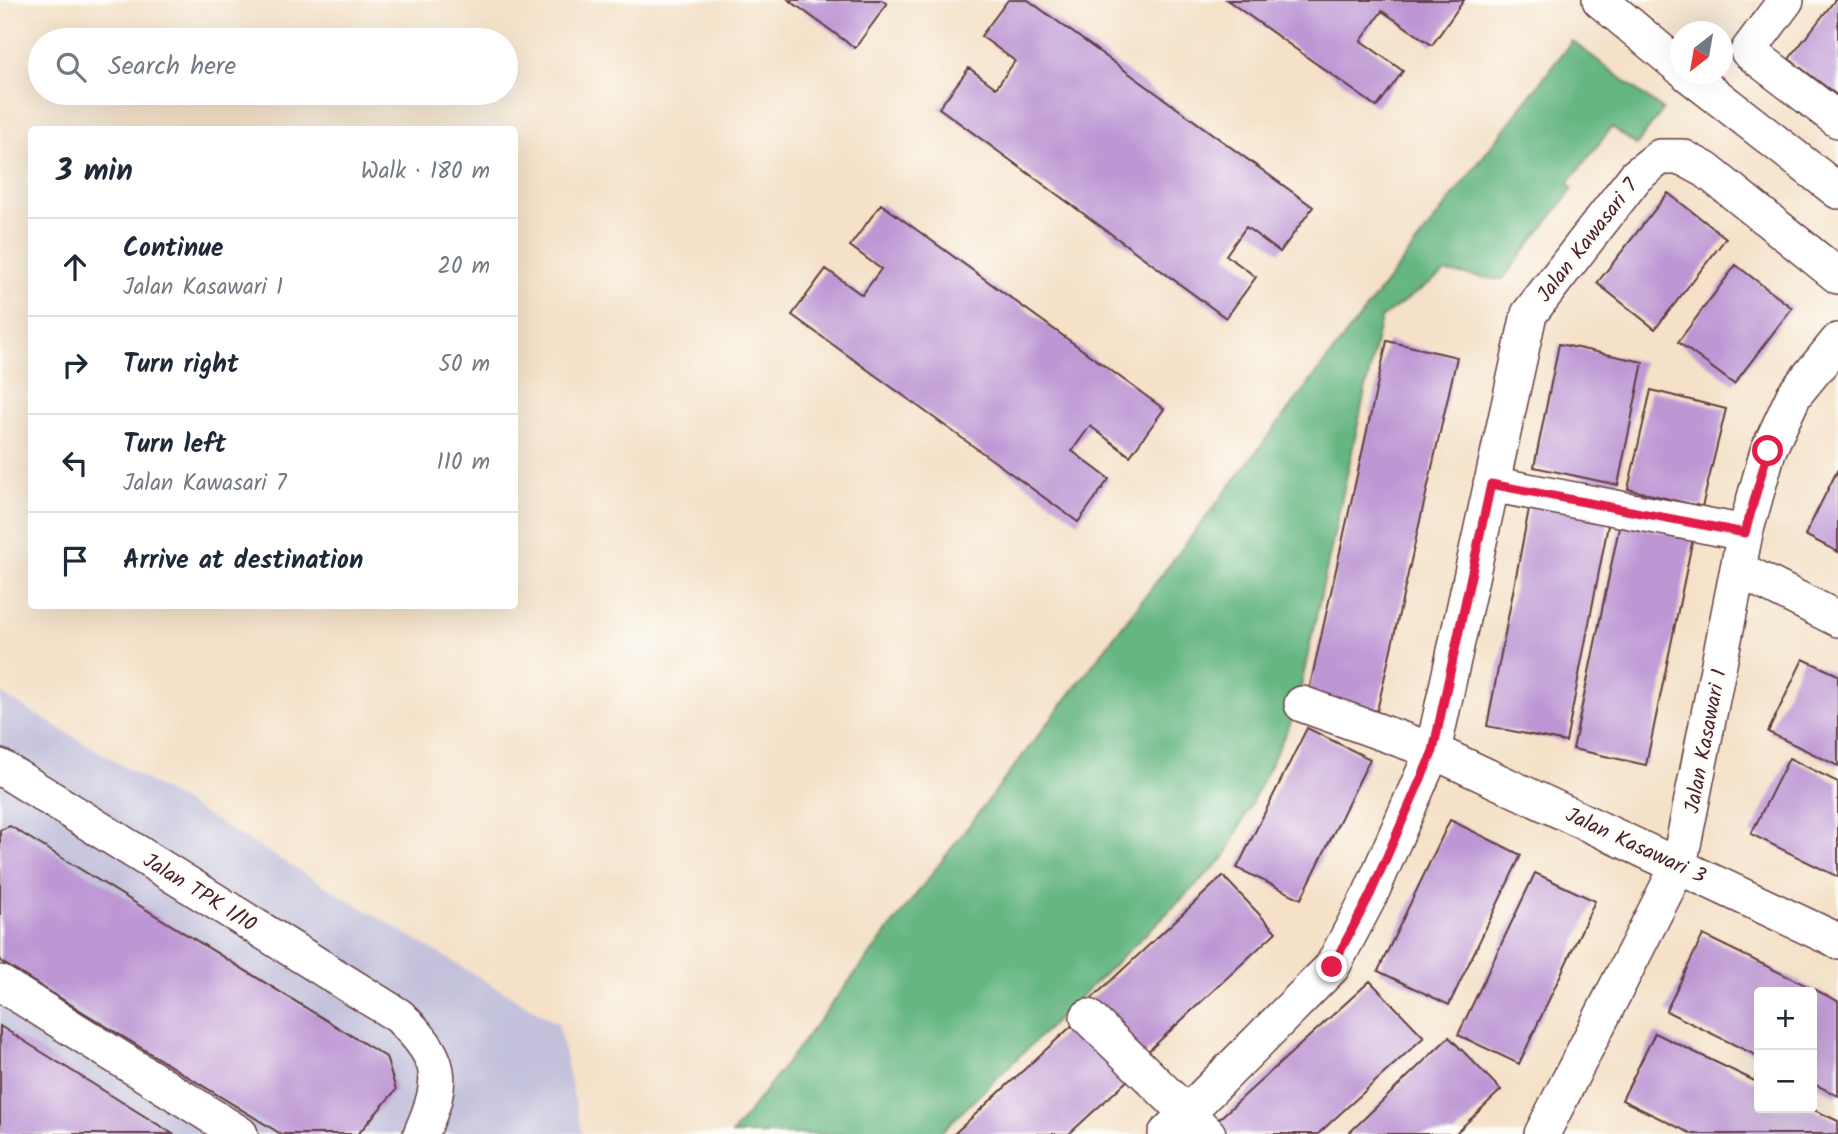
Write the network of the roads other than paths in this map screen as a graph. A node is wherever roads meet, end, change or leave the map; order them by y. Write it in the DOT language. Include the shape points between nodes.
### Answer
graph roads {
  1 [pos="1600,0"];
  2 [pos="1786,0"];
  3 [pos="1670,59"];
  4 [pos="1701,84"];
  5 [pos="1838,120"];
  6 [pos="1838,191"];
  7 [pos="1838,276"];
  8 [pos="1838,341"];
  9 [pos="1491,484"];
  10 [pos="1745,533"];
  11 [pos="1738,569"];
  12 [pos="1838,619"];
  13 [pos="1302,704"];
  14 [pos="1433,751"];
  15 [pos="0,767"];
  16 [pos="1679,865"];
  17 [pos="1838,941"];
  18 [pos="0,983"];
  19 [pos="1088,1017"];
  20 [pos="1187,1127"];
  21 [pos="1545,1133"];
  22 [pos="240,1134"];
  23 [pos="421,1134"];
  1 -- 3 [label="street"];
  2 -- 5 [label="street" via="1748,51"];
  4 -- 6 [label="street"];
  7 -- 9 [label="street, Jalan Kawasari 7" via="1706,170 1682,158 1660,157 1636,176 1529,314"];
  8 -- 10 [label="street, Jalan Kasawari 1" via="1794,395 1768,451"];
  9 -- 10 [label="street"];
  9 -- 14 [label="street, Jalan Kawasari 7"];
  10 -- 11 [label="street, Jalan Kasawari 1"];
  11 -- 12 [label="street"];
  11 -- 16 [label="street, Jalan Kasawari 1"];
  13 -- 14 [label="street, Jalan Kasawari 3"];
  14 -- 16 [label="street, Jalan Kasawari 3"];
  14 -- 20 [label="street, Jalan Kawasari 7" via="1370,895 1332,967"];
  15 -- 23 [label="street, Jalan TPK 1/10" via="400,1016 425,1042 438,1071 434,1104"];
  16 -- 17 [label="street, Jalan Kasawari 3"];
  16 -- 21 [label="street, Jalan Kasawari 1"];
  18 -- 22 [label="street"];
  19 -- 20 [label="street"];
}
